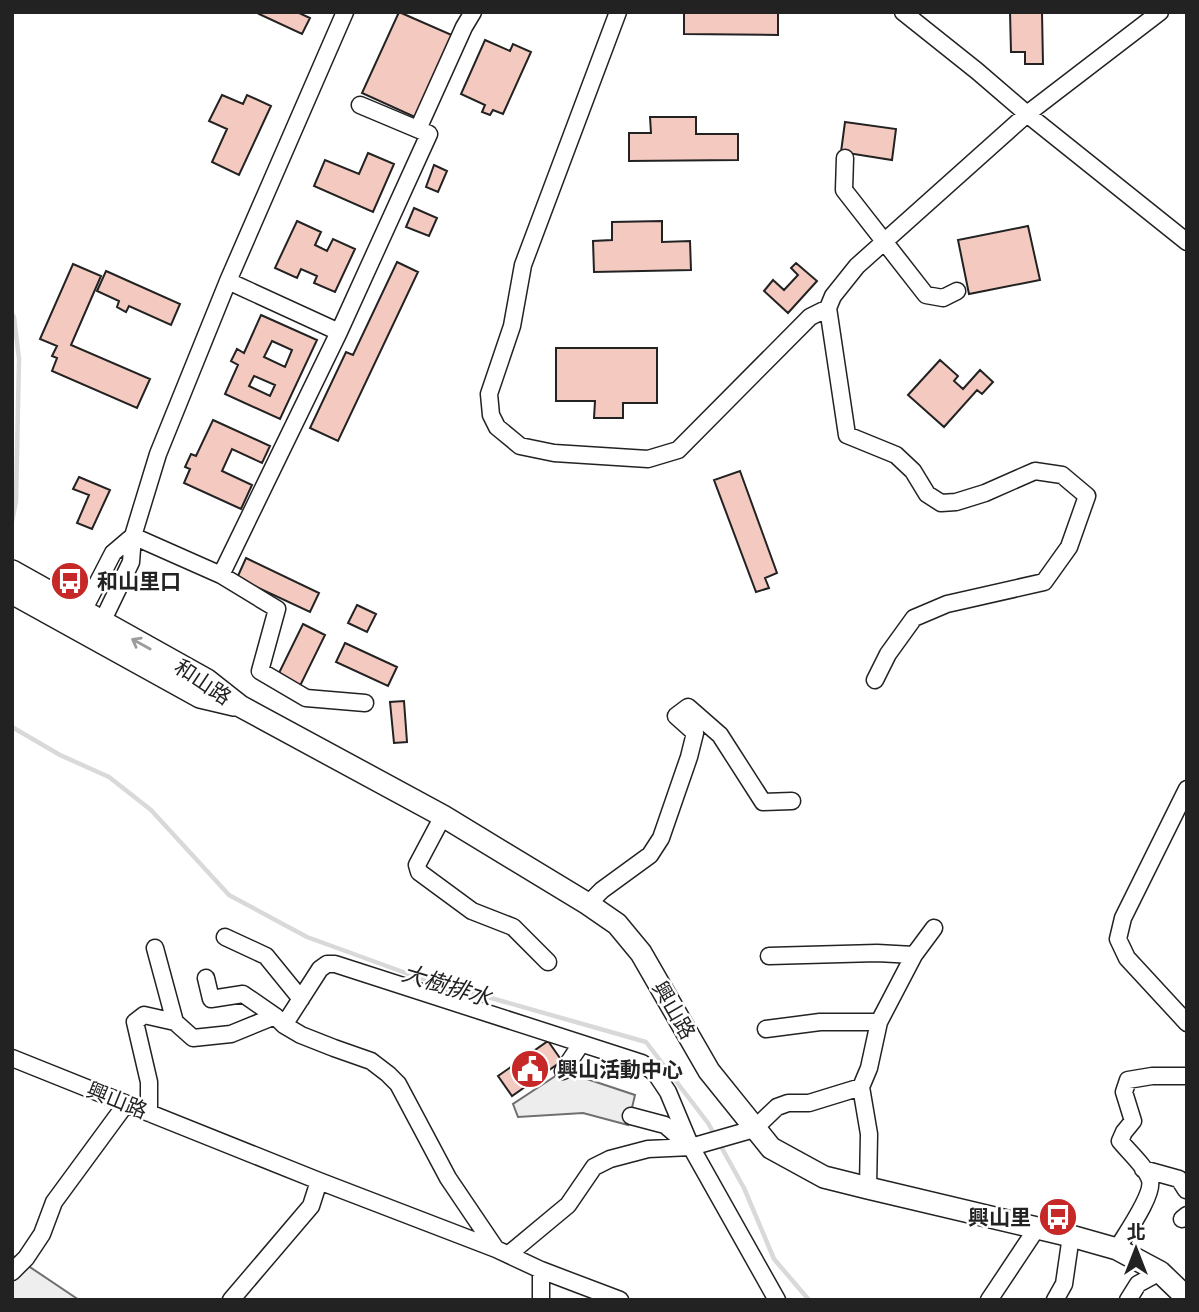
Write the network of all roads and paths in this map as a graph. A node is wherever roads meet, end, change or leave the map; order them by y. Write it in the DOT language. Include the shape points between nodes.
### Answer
graph roads {
  1 [pos="345,12"];
  2 [pos="473,12"];
  3 [pos="618,12"];
  4 [pos="903,12"];
  5 [pos="1160,12"];
  6 [pos="360,105"];
  7 [pos="1027,114"];
  8 [pos="418,129"];
  9 [pos="845,158"];
  10 [pos="884,242"];
  11 [pos="1187,242"];
  12 [pos="228,281"];
  13 [pos="957,291"];
  14 [pos="828,308"];
  15 [pos="339,332"];
  16 [pos="133,536"];
  17 [pos="221,575"];
  18 [pos="14,579"];
  19 [pos="90,622"];
  20 [pos="875,680"];
  21 [pos="365,703"];
  22 [pos="240,706"];
  23 [pos="1187,789"];
  24 [pos="792,801"];
  25 [pos="443,816"];
  26 [pos="588,904"];
  27 [pos="934,928"];
  28 [pos="225,937"];
  29 [pos="155,948"];
  30 [pos="769,956"];
  31 [pos="914,956"];
  32 [pos="548,962"];
  33 [pos="206,978"];
  34 [pos="301,999"];
  35 [pos="279,1021"];
  36 [pos="175,1022"];
  37 [pos="879,1022"];
  38 [pos="1187,1023"];
  39 [pos="766,1029"];
  40 [pos="581,1044"];
  41 [pos="12,1058"];
  42 [pos="563,1071"];
  43 [pos="1187,1076"];
  44 [pos="861,1087"];
  45 [pos="126,1104"];
  46 [pos="149,1113"];
  47 [pos="631,1116"];
  48 [pos="754,1129"];
  49 [pos="691,1147"];
  50 [pos="1143,1169"];
  51 [pos="319,1181"];
  52 [pos="868,1188"];
  53 [pos="1186,1190"];
  54 [pos="1037,1228"];
  55 [pos="1070,1236"];
  56 [pos="1117,1249"];
  57 [pos="503,1252"];
  58 [pos="541,1270"];
  59 [pos="12,1272"];
  60 [pos="1160,1272"];
  61 [pos="1187,1298"];
  62 [pos="231,1300"];
  63 [pos="541,1300"];
  64 [pos="620,1300"];
  65 [pos="777,1300"];
  66 [pos="989,1300"];
  67 [pos="1055,1300"];
  68 [pos="1128,1300"];
  1 -- 12 [label="street"];
  2 -- 8 [label="street"];
  3 -- 14 [label="street" via="523,265 512,326 489,394 497,427 520,446 554,453 648,459 678,450 810,317"];
  4 -- 7 [label="street"];
  5 -- 7 [label="street"];
  6 -- 8 [label="street"];
  7 -- 10 [label="street"];
  7 -- 11 [label="street"];
  8 -- 15 [label="street" via="429,134"];
  9 -- 10 [label="street" via="844,190"];
  10 -- 13 [label="street" via="926,295 943,298"];
  10 -- 14 [label="street" via="857,266"];
  12 -- 15 [label="street"];
  12 -- 16 [label="street" via="158,454"];
  14 -- 20 [label="street" via="847,435 896,455 927,494 941,503 956,502 1035,471 1062,475 1087,496 1069,547 1044,582 947,604 914,618"];
  15 -- 17 [label="street"];
  16 -- 17 [label="street"];
  16 -- 19 [label="street" via="131,562"];
  17 -- 21 [label="street" via="277,609 260,671 306,698"];
  18 -- 19 [label="main road, 和山路"];
  19 -- 22 [label="main road, 和山路" via="200,697"];
  22 -- 25 [label="main road, 興山路"];
  23 -- 38 [label="street" via="1123,918 1118,939 1127,958"];
  24 -- 26 [label="street" via="763,802 720,735 688,707 676,716 695,733 661,838 650,855"];
  25 -- 26 [label="main road, 興山路"];
  25 -- 32 [label="street" via="417,865 419,872 472,911 513,928"];
  26 -- 48 [label="main road, 興山路" via="617,924 641,953 709,1072"];
  27 -- 31 [label="street"];
  28 -- 34 [label="street" via="266,956"];
  29 -- 36 [label="street"];
  30 -- 31 [label="street"];
  31 -- 37 [label="street"];
  33 -- 35 [label="street, 興山路" via="211,999 243,994"];
  34 -- 35 [label="street"];
  34 -- 40 [label="street" via="320,969 335,964"];
  35 -- 36 [label="street" via="193,1038"];
  35 -- 57 [label="street, 興山路" via="323,1044 371,1061 398,1084 448,1178"];
  36 -- 46 [label="street" via="144,1015 135,1022 149,1082"];
  37 -- 39 [label="street" via="820,1022"];
  37 -- 44 [label="street"];
  40 -- 42 [label="street"];
  40 -- 49 [label="street" via="642,1063 656,1074"];
  41 -- 45 [label="street, 興山路"];
  43 -- 50 [label="street" via="1128,1080 1124,1092 1133,1121 1120,1141"];
  44 -- 48 [label="street" via="809,1103 777,1107"];
  44 -- 52 [label="street" via="869,1134"];
  45 -- 46 [label="street, 興山路"];
  45 -- 59 [label="street" via="54,1202 42,1234"];
  46 -- 51 [label="street, 興山路"];
  47 -- 49 [label="street" via="665,1125"];
  48 -- 49 [label="street"];
  48 -- 52 [label="main road, 興山路" via="771,1148 824,1177"];
  49 -- 57 [label="street" via="648,1149 610,1158 594,1167 568,1205"];
  49 -- 65 [label="street"];
  50 -- 53 [label="street" via="1179,1179"];
  50 -- 56 [label="street" via="1150,1192"];
  51 -- 57 [label="street, 興山路"];
  51 -- 62 [label="street" via="311,1206"];
  52 -- 54 [label="main road, 興山路"];
  54 -- 55 [label="main road, 興山路"];
  54 -- 66 [label="street"];
  55 -- 56 [label="main road, 興山路"];
  55 -- 67 [label="street" via="1065,1284"];
  56 -- 60 [label="main road, 興山路"];
  57 -- 58 [label="street, 興山路"];
  58 -- 63 [label="street"];
  58 -- 64 [label="street, 興山路"];
  60 -- 61 [label="main road, 興山路"];
  60 -- 68 [label="street" via="1138,1284"];
}
